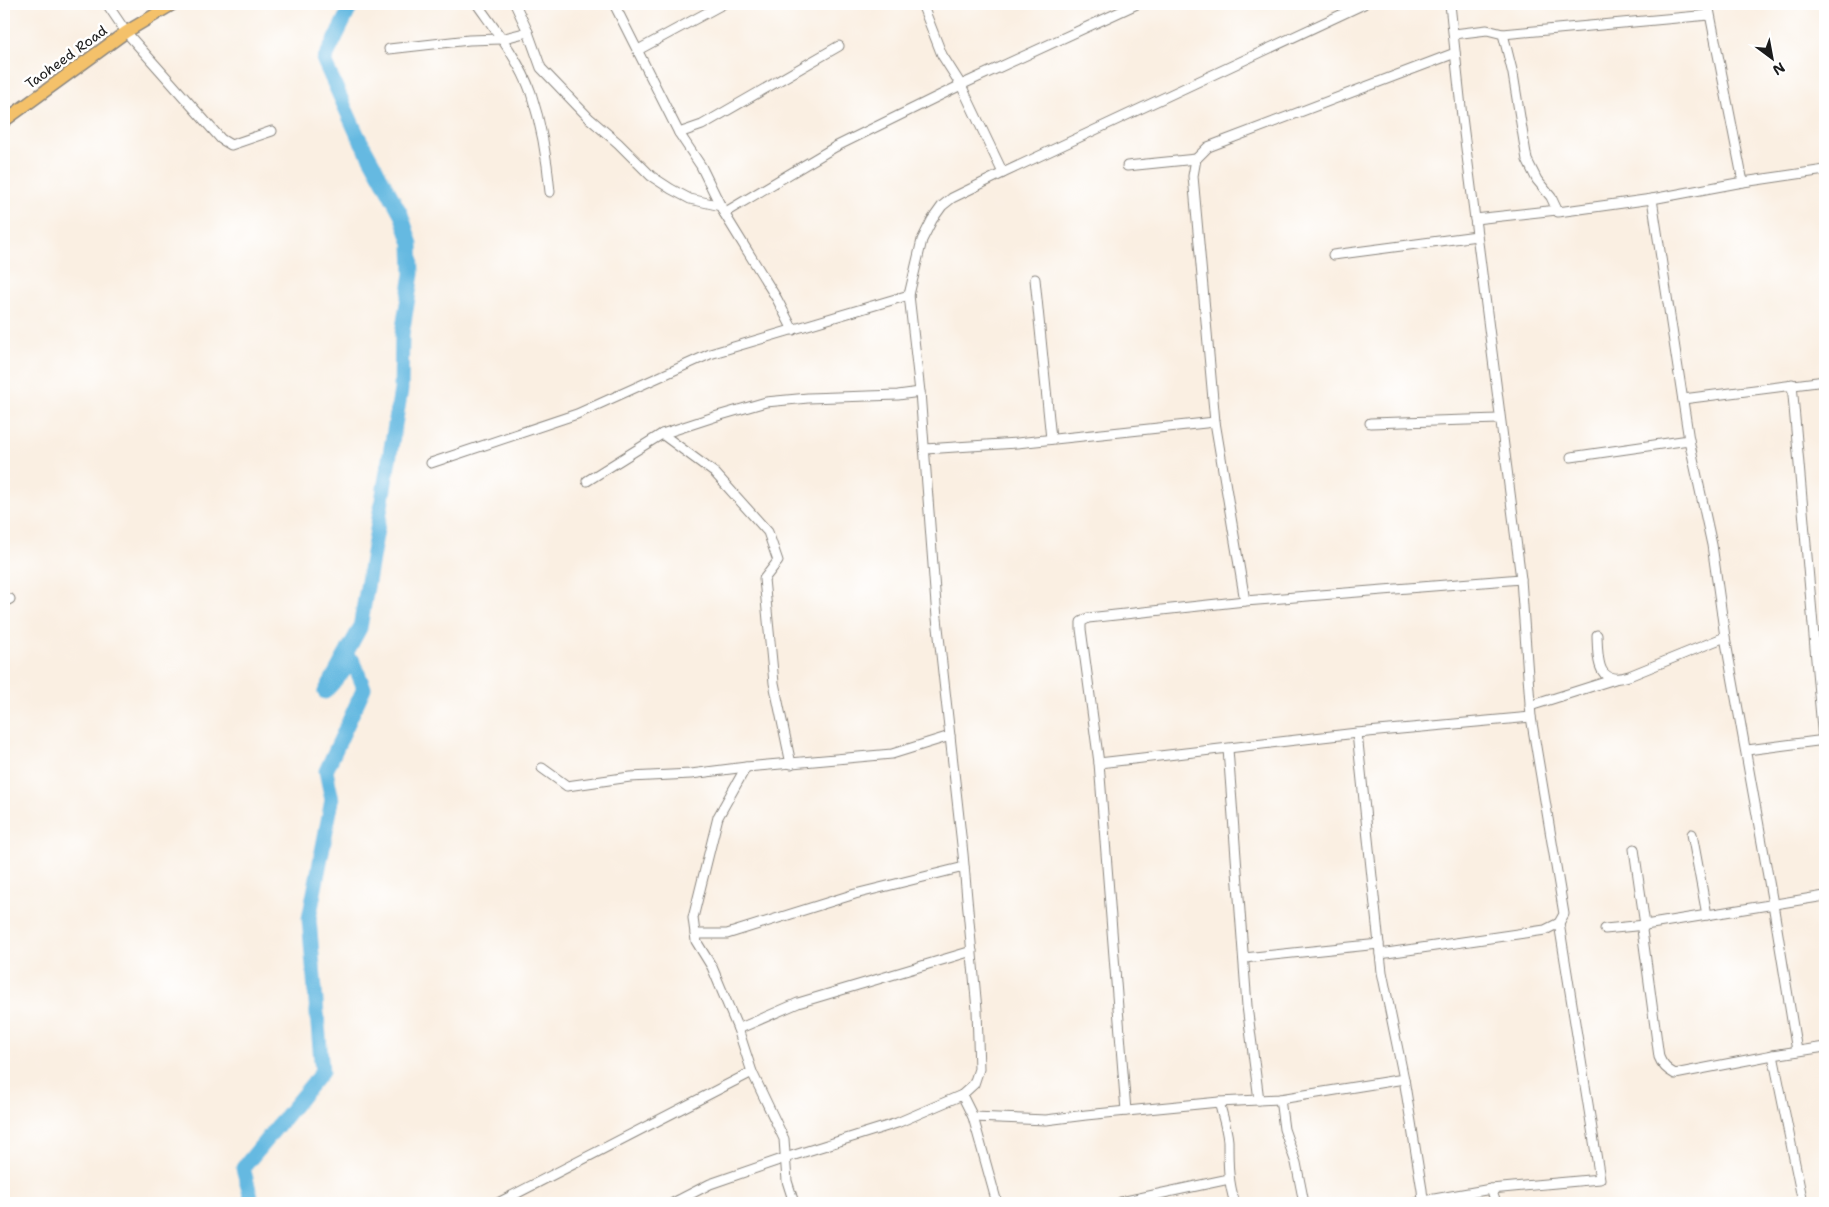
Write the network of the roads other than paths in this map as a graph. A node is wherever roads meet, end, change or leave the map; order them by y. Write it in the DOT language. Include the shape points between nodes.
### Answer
graph roads {
  1 [pos="107,4"];
  2 [pos="173,4"];
  3 [pos="477,4"];
  4 [pos="515,4"];
  5 [pos="614,4"];
  6 [pos="922,4"];
  7 [pos="1137,4"];
  8 [pos="1364,4"];
  9 [pos="1450,4"];
  10 [pos="1708,4"];
  11 [pos="720,5"];
  12 [pos="1709,15"];
  13 [pos="126,32"];
  14 [pos="528,32"];
  15 [pos="1454,34"];
  16 [pos="1503,34"];
  17 [pos="501,39"];
  18 [pos="840,46"];
  19 [pos="389,49"];
  20 [pos="638,50"];
  21 [pos="1455,53"];
  22 [pos="961,85"];
  23 [pos="4,121"];
  24 [pos="272,131"];
  25 [pos="679,133"];
  26 [pos="1196,159"];
  27 [pos="1126,166"];
  28 [pos="1825,170"];
  29 [pos="1003,173"];
  30 [pos="1743,182"];
  31 [pos="550,192"];
  32 [pos="1652,199"];
  33 [pos="723,209"];
  34 [pos="1557,210"];
  35 [pos="1475,219"];
  36 [pos="1477,236"];
  37 [pos="1333,255"];
  38 [pos="1035,279"];
  39 [pos="909,295"];
  40 [pos="793,330"];
  41 [pos="1825,381"];
  42 [pos="1792,384"];
  43 [pos="920,392"];
  44 [pos="1683,399"];
  45 [pos="1499,419"];
  46 [pos="1215,422"];
  47 [pos="1370,423"];
  48 [pos="662,434"];
  49 [pos="1051,439"];
  50 [pos="1689,440"];
  51 [pos="924,449"];
  52 [pos="1571,457"];
  53 [pos="431,463"];
  54 [pos="587,481"];
  55 [pos="1521,579"];
  56 [pos="1245,601"];
  57 [pos="1597,635"];
  58 [pos="1725,636"];
  59 [pos="1615,679"];
  60 [pos="1530,706"];
  61 [pos="1531,717"];
  62 [pos="1357,733"];
  63 [pos="950,736"];
  64 [pos="1824,740"];
  65 [pos="1228,749"];
  66 [pos="1747,750"];
  67 [pos="1099,763"];
  68 [pos="790,764"];
  69 [pos="746,767"];
  70 [pos="542,768"];
  71 [pos="1692,834"];
  72 [pos="1634,849"];
  73 [pos="964,867"];
  74 [pos="1825,896"];
  75 [pos="1773,904"];
  76 [pos="1707,914"];
  77 [pos="1559,923"];
  78 [pos="1645,925"];
  79 [pos="1605,929"];
  80 [pos="695,934"];
  81 [pos="1378,944"];
  82 [pos="972,951"];
  83 [pos="1380,954"];
  84 [pos="1244,958"];
  85 [pos="738,1029"];
  86 [pos="1825,1047"];
  87 [pos="1797,1051"];
  88 [pos="1773,1055"];
  89 [pos="752,1072"];
  90 [pos="1404,1079"];
  91 [pos="962,1095"];
  92 [pos="1280,1099"];
  93 [pos="1259,1100"];
  94 [pos="1219,1102"];
  95 [pos="1126,1111"];
  96 [pos="973,1116"];
  97 [pos="785,1158"];
  98 [pos="1229,1179"];
  99 [pos="1491,1189"];
  100 [pos="1121,1202"];
  101 [pos="1420,1202"];
  102 [pos="498,1203"];
  103 [pos="673,1203"];
  104 [pos="794,1203"];
  105 [pos="996,1203"];
  106 [pos="1235,1203"];
  107 [pos="1304,1203"];
  108 [pos="1496,1203"];
  109 [pos="1802,1203"];
  1 -- 13 [label="street"];
  2 -- 13 [label="main road, Taoheed Road"];
  3 -- 17 [label="street"];
  4 -- 14 [label="street"];
  5 -- 20 [label="street"];
  6 -- 22 [label="street" via="942,55"];
  7 -- 22 [label="street"];
  8 -- 29 [label="street"];
  9 -- 15 [label="street"];
  10 -- 12 [label="street"];
  11 -- 20 [label="street"];
  12 -- 16 [label="street"];
  12 -- 30 [label="street"];
  13 -- 23 [label="main road, Taoheed Road"];
  13 -- 24 [label="street" via="221,140 231,145"];
  14 -- 17 [label="street"];
  14 -- 33 [label="street" via="545,72 651,176 690,199"];
  15 -- 16 [label="street" via="1487,30"];
  15 -- 21 [label="street"];
  16 -- 34 [label="street" via="1527,160"];
  17 -- 19 [label="street"];
  17 -- 31 [label="street" via="530,92 546,149"];
  18 -- 25 [label="street" via="702,125"];
  20 -- 25 [label="street"];
  21 -- 26 [label="street" via="1208,148"];
  21 -- 35 [label="street"];
  22 -- 29 [label="street"];
  22 -- 33 [label="street" via="835,147"];
  25 -- 33 [label="street" via="701,166"];
  26 -- 27 [label="street"];
  26 -- 46 [label="street" via="1193,176"];
  28 -- 30 [label="street"];
  29 -- 39 [label="street" via="942,206 922,240"];
  30 -- 32 [label="street"];
  32 -- 34 [label="street"];
  32 -- 44 [label="street"];
  33 -- 40 [label="street"];
  34 -- 35 [label="street"];
  35 -- 36 [label="street"];
  36 -- 37 [label="street"];
  36 -- 45 [label="street"];
  38 -- 49 [label="street"];
  39 -- 40 [label="street"];
  39 -- 43 [label="street"];
  40 -- 53 [label="street" via="710,354 577,414"];
  41 -- 42 [label="street"];
  42 -- 44 [label="street"];
  42 -- 64 [label="street"];
  43 -- 48 [label="street" via="766,402"];
  43 -- 51 [label="street"];
  44 -- 50 [label="street"];
  45 -- 47 [label="street"];
  45 -- 55 [label="street"];
  46 -- 49 [label="street"];
  46 -- 56 [label="street"];
  48 -- 54 [label="street"];
  48 -- 68 [label="street" via="715,473 768,532 778,562 764,579 774,683"];
  49 -- 51 [label="street"];
  50 -- 52 [label="street"];
  50 -- 58 [label="street" via="1712,545"];
  51 -- 63 [label="street"];
  55 -- 56 [label="street"];
  55 -- 60 [label="street"];
  56 -- 67 [label="street" via="1088,618 1081,622"];
  57 -- 59 [label="street" via="1599,666 1608,677"];
  58 -- 59 [label="street"];
  58 -- 66 [label="street"];
  59 -- 60 [label="street"];
  60 -- 61 [label="street"];
  61 -- 62 [label="street"];
  61 -- 77 [label="street" via="1564,914"];
  62 -- 65 [label="street"];
  62 -- 81 [label="street"];
  63 -- 68 [label="street" via="892,754"];
  63 -- 73 [label="street"];
  64 -- 66 [label="street"];
  65 -- 67 [label="street"];
  65 -- 84 [label="street"];
  66 -- 75 [label="street"];
  67 -- 95 [label="street"];
  68 -- 69 [label="street"];
  69 -- 70 [label="street" via="567,786"];
  69 -- 80 [label="street" via="718,817 693,918"];
  71 -- 76 [label="street"];
  72 -- 78 [label="street"];
  73 -- 80 [label="street" via="855,894 727,934"];
  73 -- 82 [label="street"];
  74 -- 75 [label="street"];
  75 -- 76 [label="street"];
  75 -- 87 [label="street"];
  76 -- 78 [label="street"];
  77 -- 83 [label="street" via="1545,930"];
  77 -- 99 [label="street" via="1600,1179"];
  78 -- 79 [label="street"];
  78 -- 88 [label="street" via="1642,930 1662,1064 1675,1074"];
  80 -- 85 [label="street"];
  81 -- 83 [label="street"];
  81 -- 84 [label="street"];
  82 -- 85 [label="street" via="798,1003"];
  82 -- 91 [label="street" via="979,1068 974,1084"];
  83 -- 90 [label="street"];
  84 -- 93 [label="street"];
  85 -- 89 [label="street"];
  86 -- 87 [label="street"];
  87 -- 88 [label="street"];
  88 -- 109 [label="street"];
  89 -- 97 [label="street" via="784,1139"];
  89 -- 102 [label="street"];
  90 -- 92 [label="street"];
  90 -- 101 [label="street"];
  91 -- 96 [label="street"];
  91 -- 97 [label="street" via="897,1122"];
  92 -- 93 [label="street"];
  92 -- 107 [label="street" via="1284,1129 1296,1163"];
  93 -- 94 [label="street"];
  94 -- 95 [label="street"];
  94 -- 98 [label="street" via="1228,1139"];
  95 -- 96 [label="street" via="1046,1120"];
  96 -- 105 [label="street"];
  97 -- 103 [label="street" via="710,1184"];
  97 -- 104 [label="street" via="787,1181"];
  98 -- 100 [label="street"];
  98 -- 106 [label="street"];
  99 -- 101 [label="street"];
  99 -- 108 [label="street"];
}
